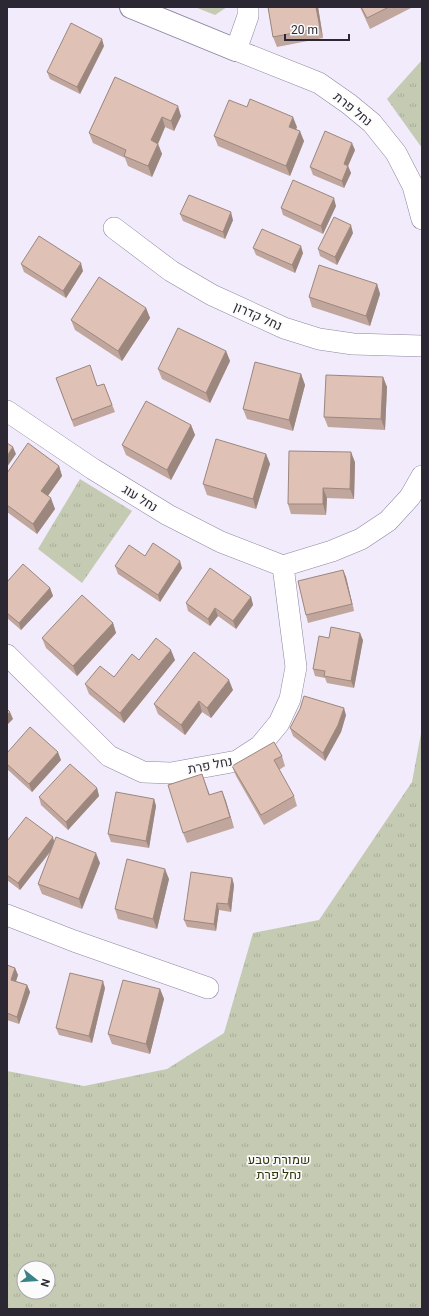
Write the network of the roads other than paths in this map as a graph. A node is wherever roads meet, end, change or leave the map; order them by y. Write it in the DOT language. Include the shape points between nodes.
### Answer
graph roads {
  1 [pos="131,7"];
  2 [pos="248,7"];
  3 [pos="236,50"];
  4 [pos="422,219"];
  5 [pos="114,228"];
  6 [pos="422,346"];
  7 [pos="7,411"];
  8 [pos="422,476"];
  9 [pos="283,566"];
  10 [pos="7,655"];
  11 [pos="7,915"];
  12 [pos="208,988"];
  1 -- 3 [label="street"];
  2 -- 3 [label="street" via="248,16"];
  3 -- 4 [label="street, נחל פרת" via="318,83 372,122 396,154 413,186"];
  5 -- 6 [label="street, נחל קדרון" via="171,270 212,295 284,328 319,339 353,344"];
  7 -- 9 [label="street, נחל עוג" via="168,515 221,542"];
  8 -- 9 [label="street" via="410,497 388,521 360,539"];
  9 -- 10 [label="street, נחל פרת" via="296,667 290,699 279,723 260,746 237,760 170,773 143,772 109,756"];
  11 -- 12 [label="street"];
}
